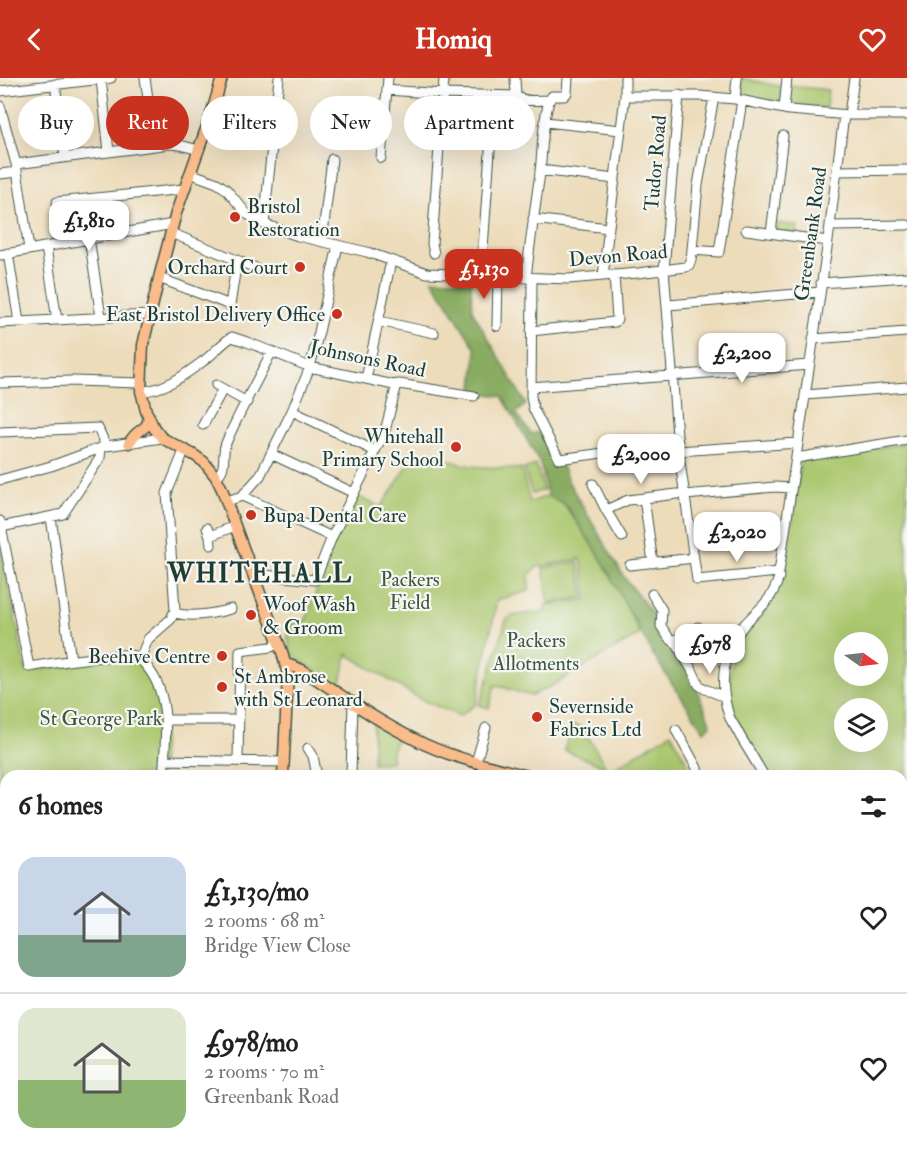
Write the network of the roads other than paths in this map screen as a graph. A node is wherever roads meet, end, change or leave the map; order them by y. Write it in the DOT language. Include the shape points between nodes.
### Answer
graph roads {
  1 [pos="111,78"];
  2 [pos="145,78"];
  3 [pos="222,78"];
  4 [pos="279,78"];
  5 [pos="388,78"];
  6 [pos="444,78"];
  7 [pos="515,78"];
  8 [pos="568,78"];
  9 [pos="625,78"];
  10 [pos="737,78"];
  11 [pos="787,78"];
  12 [pos="854,78"];
  13 [pos="101,79"];
  14 [pos="55,84"];
  15 [pos="387,90"];
  16 [pos="0,91"];
  17 [pos="443,94"];
  18 [pos="679,95"];
  19 [pos="148,96"];
  20 [pos="494,96"];
  21 [pos="516,96"];
  22 [pos="625,96"];
  23 [pos="714,98"];
  24 [pos="739,99"];
  25 [pos="535,100"];
  26 [pos="549,100"];
  27 [pos="0,106"];
  28 [pos="784,109"];
  29 [pos="847,115"];
  30 [pos="907,116"];
  31 [pos="545,122"];
  32 [pos="621,130"];
  33 [pos="783,136"];
  34 [pos="199,150"];
  35 [pos="490,150"];
  36 [pos="110,152"];
  37 [pos="65,157"];
  38 [pos="381,158"];
  39 [pos="332,159"];
  40 [pos="16,168"];
  41 [pos="540,170"];
  42 [pos="907,170"];
  43 [pos="837,171"];
  44 [pos="190,173"];
  45 [pos="0,174"];
  46 [pos="615,179"];
  47 [pos="184,189"];
  48 [pos="533,219"];
  49 [pos="264,224"];
  50 [pos="907,225"];
  51 [pos="830,226"];
  52 [pos="608,228"];
  53 [pos="172,229"];
  54 [pos="746,230"];
  55 [pos="771,233"];
  56 [pos="90,238"];
  57 [pos="322,241"];
  58 [pos="828,241"];
  59 [pos="64,243"];
  60 [pos="338,245"];
  61 [pos="46,247"];
  62 [pos="29,249"];
  63 [pos="692,250"];
  64 [pos="434,253"];
  65 [pos="4,254"];
  66 [pos="237,260"];
  67 [pos="391,261"];
  68 [pos="256,268"];
  69 [pos="664,269"];
  70 [pos="614,275"];
  71 [pos="481,276"];
  72 [pos="498,276"];
  73 [pos="603,276"];
  74 [pos="907,277"];
  75 [pos="159,278"];
  76 [pos="529,278"];
  77 [pos="820,287"];
  78 [pos="668,305"];
  79 [pos="149,315"];
  80 [pos="101,317"];
  81 [pos="57,320"];
  82 [pos="499,320"];
  83 [pos="379,321"];
  84 [pos="19,322"];
  85 [pos="0,323"];
  86 [pos="531,331"];
  87 [pos="907,332"];
  88 [pos="434,333"];
  89 [pos="813,339"];
  90 [pos="272,351"];
  91 [pos="809,365"];
  92 [pos="310,367"];
  93 [pos="672,376"];
  94 [pos="366,379"];
  95 [pos="0,383"];
  96 [pos="394,385"];
  97 [pos="140,387"];
  98 [pos="531,387"];
  99 [pos="907,387"];
  100 [pos="805,395"];
  101 [pos="474,396"];
  102 [pos="247,402"];
  103 [pos="292,411"];
  104 [pos="149,416"];
  105 [pos="203,425"];
  106 [pos="0,432"];
  107 [pos="162,438"];
  108 [pos="907,441"];
  109 [pos="129,443"];
  110 [pos="798,443"];
  111 [pos="104,447"];
  112 [pos="678,449"];
  113 [pos="184,451"];
  114 [pos="375,451"];
  115 [pos="271,454"];
  116 [pos="796,458"];
  117 [pos="216,477"];
  118 [pos="0,480"];
  119 [pos="593,483"];
  120 [pos="791,488"];
  121 [pos="354,494"];
  122 [pos="685,494"];
  123 [pos="242,496"];
  124 [pos="644,498"];
  125 [pos="226,501"];
  126 [pos="606,510"];
  127 [pos="51,517"];
  128 [pos="1,524"];
  129 [pos="235,526"];
  130 [pos="785,531"];
  131 [pos="209,536"];
  132 [pos="332,537"];
  133 [pos="622,537"];
  134 [pos="692,537"];
  135 [pos="694,558"];
  136 [pos="653,563"];
  137 [pos="630,565"];
  138 [pos="779,575"];
  139 [pos="254,578"];
  140 [pos="652,594"];
  141 [pos="231,609"];
  142 [pos="174,613"];
  143 [pos="698,627"];
  144 [pos="673,641"];
  145 [pos="279,643"];
  146 [pos="140,659"];
  147 [pos="71,660"];
  148 [pos="286,664"];
  149 [pos="725,697"];
  150 [pos="353,703"];
  151 [pos="239,719"];
  152 [pos="165,720"];
  153 [pos="486,728"];
  154 [pos="676,730"];
  155 [pos="308,748"];
  156 [pos="164,760"];
  157 [pos="238,761"];
  158 [pos="284,762"];
  159 [pos="476,762"];
  160 [pos="164,770"];
  161 [pos="283,770"];
  162 [pos="316,770"];
  163 [pos="351,770"];
  164 [pos="508,770"];
  165 [pos="697,770"];
  166 [pos="760,770"];
  1 -- 13 [label="street"];
  2 -- 19 [label="street"];
  3 -- 34 [label="main road"];
  4 -- 49 [label="street"];
  5 -- 15 [label="street"];
  6 -- 17 [label="street"];
  7 -- 21 [label="street"];
  8 -- 26 [label="street" via="567,93"];
  9 -- 22 [label="street"];
  10 -- 24 [label="street"];
  11 -- 28 [label="street"];
  12 -- 29 [label="street, Greenbank Road"];
  13 -- 14 [label="street"];
  13 -- 36 [label="street"];
  14 -- 16 [label="street"];
  14 -- 37 [label="street"];
  15 -- 17 [label="street"];
  15 -- 38 [label="street"];
  17 -- 20 [label="street"];
  17 -- 64 [label="street"];
  18 -- 22 [label="street"];
  18 -- 23 [label="street"];
  18 -- 69 [label="street, Tudor Road"];
  22 -- 32 [label="street"];
  23 -- 24 [label="street"];
  23 -- 63 [label="street, Devon Road" via="698,185"];
  24 -- 28 [label="street"];
  24 -- 63 [label="street" via="719,252"];
  25 -- 26 [label="street"];
  26 -- 31 [label="street"];
  27 -- 40 [label="street"];
  28 -- 29 [label="street"];
  29 -- 30 [label="street"];
  29 -- 43 [label="street, Greenbank Road"];
  31 -- 32 [label="street"];
  31 -- 41 [label="street"];
  32 -- 46 [label="street"];
  33 -- 55 [label="street"];
  34 -- 36 [label="street" via="170,144"];
  34 -- 44 [label="main road"];
  35 -- 71 [label="street"];
  36 -- 37 [label="street"];
  37 -- 40 [label="street"];
  39 -- 57 [label="street"];
  40 -- 45 [label="street"];
  40 -- 62 [label="street"];
  41 -- 46 [label="street"];
  41 -- 48 [label="street"];
  42 -- 43 [label="street"];
  43 -- 51 [label="street, Greenbank Road"];
  44 -- 47 [label="main road"];
  44 -- 49 [label="street, Devon Road" via="226,189 247,214"];
  46 -- 52 [label="street"];
  47 -- 53 [label="main road"];
  47 -- 59 [label="street" via="57,202"];
  48 -- 52 [label="street"];
  48 -- 76 [label="street"];
  49 -- 57 [label="street, Devon Road"];
  50 -- 51 [label="street"];
  51 -- 58 [label="street, Greenbank Road"];
  52 -- 73 [label="street"];
  53 -- 56 [label="street"];
  53 -- 66 [label="street"];
  53 -- 75 [label="main road"];
  54 -- 55 [label="street"];
  55 -- 58 [label="street"];
  56 -- 59 [label="street"];
  56 -- 80 [label="street"];
  57 -- 60 [label="street, Devon Road"];
  58 -- 77 [label="street, Greenbank Road"];
  59 -- 61 [label="street"];
  60 -- 67 [label="street, Devon Road"];
  60 -- 92 [label="street"];
  61 -- 62 [label="street"];
  61 -- 81 [label="street"];
  62 -- 65 [label="street"];
  63 -- 69 [label="street, Devon Road" via="688,266"];
  65 -- 84 [label="street"];
  66 -- 68 [label="street"];
  66 -- 75 [label="street" via="230,305"];
  67 -- 71 [label="street, Devon Road" via="427,273"];
  67 -- 83 [label="street"];
  69 -- 70 [label="street, Devon Road"];
  69 -- 78 [label="street, Tudor Road"];
  70 -- 73 [label="street, Devon Road"];
  70 -- 86 [label="street" via="615,322"];
  71 -- 72 [label="street, Devon Road"];
  72 -- 76 [label="street, Devon Road"];
  72 -- 82 [label="street"];
  73 -- 76 [label="street, Devon Road"];
  74 -- 77 [label="street"];
  75 -- 79 [label="main road"];
  76 -- 86 [label="street"];
  77 -- 78 [label="street"];
  77 -- 89 [label="street, Greenbank Road"];
  78 -- 93 [label="street, Tudor Road"];
  79 -- 80 [label="street"];
  79 -- 97 [label="main road"];
  80 -- 81 [label="street"];
  81 -- 84 [label="street"];
  83 -- 88 [label="street"];
  83 -- 94 [label="street"];
  84 -- 85 [label="street"];
  86 -- 98 [label="street"];
  87 -- 89 [label="street"];
  89 -- 91 [label="street, Greenbank Road"];
  90 -- 92 [label="street, Johnsons Road"];
  90 -- 97 [label="street, Johnsons Road" via="233,337 171,383 158,388"];
  90 -- 102 [label="street"];
  91 -- 93 [label="street"];
  91 -- 100 [label="street, Greenbank Road"];
  92 -- 94 [label="street, Johnsons Road"];
  92 -- 103 [label="street"];
  93 -- 98 [label="street"];
  93 -- 112 [label="street, Tudor Road"];
  94 -- 96 [label="street, Johnsons Road"];
  95 -- 97 [label="street" via="72,381"];
  96 -- 101 [label="street, Johnsons Road"];
  96 -- 114 [label="street" via="386,429"];
  97 -- 104 [label="main road"];
  98 -- 112 [label="street" via="534,408 559,459 636,449"];
  99 -- 100 [label="street"];
  100 -- 110 [label="street, Greenbank Road"];
  102 -- 105 [label="street" via="220,387"];
  102 -- 117 [label="street" via="224,446 223,470"];
  103 -- 114 [label="street"];
  103 -- 115 [label="street"];
  104 -- 107 [label="main road"];
  104 -- 109 [label="main road" via="146,427"];
  106 -- 111 [label="street" via="98,428"];
  107 -- 109 [label="street"];
  107 -- 113 [label="main road"];
  108 -- 116 [label="street"];
  109 -- 111 [label="street"];
  110 -- 112 [label="street"];
  110 -- 116 [label="street, Greenbank Road"];
  111 -- 118 [label="street"];
  111 -- 127 [label="street" via="63,514"];
  112 -- 122 [label="street, Tudor Road"];
  113 -- 117 [label="main road" via="204,462"];
  113 -- 142 [label="street" via="167,493"];
  114 -- 121 [label="street"];
  115 -- 121 [label="street"];
  115 -- 123 [label="street" via="261,476"];
  116 -- 120 [label="street, Greenbank Road"];
  117 -- 125 [label="main road"];
  119 -- 126 [label="street"];
  120 -- 122 [label="street"];
  120 -- 130 [label="street, Greenbank Road"];
  121 -- 132 [label="street"];
  122 -- 124 [label="street"];
  122 -- 134 [label="street, Tudor Road"];
  123 -- 125 [label="street"];
  123 -- 132 [label="street"];
  124 -- 126 [label="street" via="624,501"];
  124 -- 136 [label="street"];
  125 -- 129 [label="main road"];
  126 -- 133 [label="street"];
  127 -- 128 [label="street"];
  127 -- 147 [label="street"];
  128 -- 147 [label="street" via="29,667"];
  129 -- 131 [label="street"];
  129 -- 139 [label="main road"];
  130 -- 134 [label="street"];
  130 -- 138 [label="street, Greenbank Road"];
  132 -- 139 [label="street" via="315,580 263,575"];
  134 -- 135 [label="street, Tudor Road"];
  135 -- 136 [label="street"];
  135 -- 138 [label="street, Tudor Road" via="697,580"];
  136 -- 137 [label="street"];
  138 -- 149 [label="street, Greenbank Road" via="771,595 731,646 723,673"];
  139 -- 145 [label="main road"];
  140 -- 144 [label="street" via="662,610 661,626"];
  141 -- 142 [label="street" via="200,615"];
  142 -- 146 [label="street" via="148,639"];
  143 -- 144 [label="street"];
  144 -- 149 [label="street" via="699,685"];
  145 -- 148 [label="main road"];
  145 -- 151 [label="street" via="240,651"];
  146 -- 147 [label="street" via="129,655"];
  146 -- 152 [label="street" via="158,684"];
  148 -- 150 [label="main road" via="304,671"];
  148 -- 158 [label="main road"];
  149 -- 166 [label="street, Greenbank Road" via="729,717"];
  150 -- 159 [label="main road" via="415,740"];
  150 -- 163 [label="street"];
  151 -- 152 [label="street"];
  151 -- 157 [label="street"];
  152 -- 156 [label="street"];
  153 -- 159 [label="street"];
  154 -- 165 [label="street"];
  155 -- 162 [label="street"];
  156 -- 157 [label="street"];
  156 -- 160 [label="street"];
  157 -- 158 [label="street"];
  158 -- 161 [label="main road"];
  159 -- 164 [label="main road"];
}
